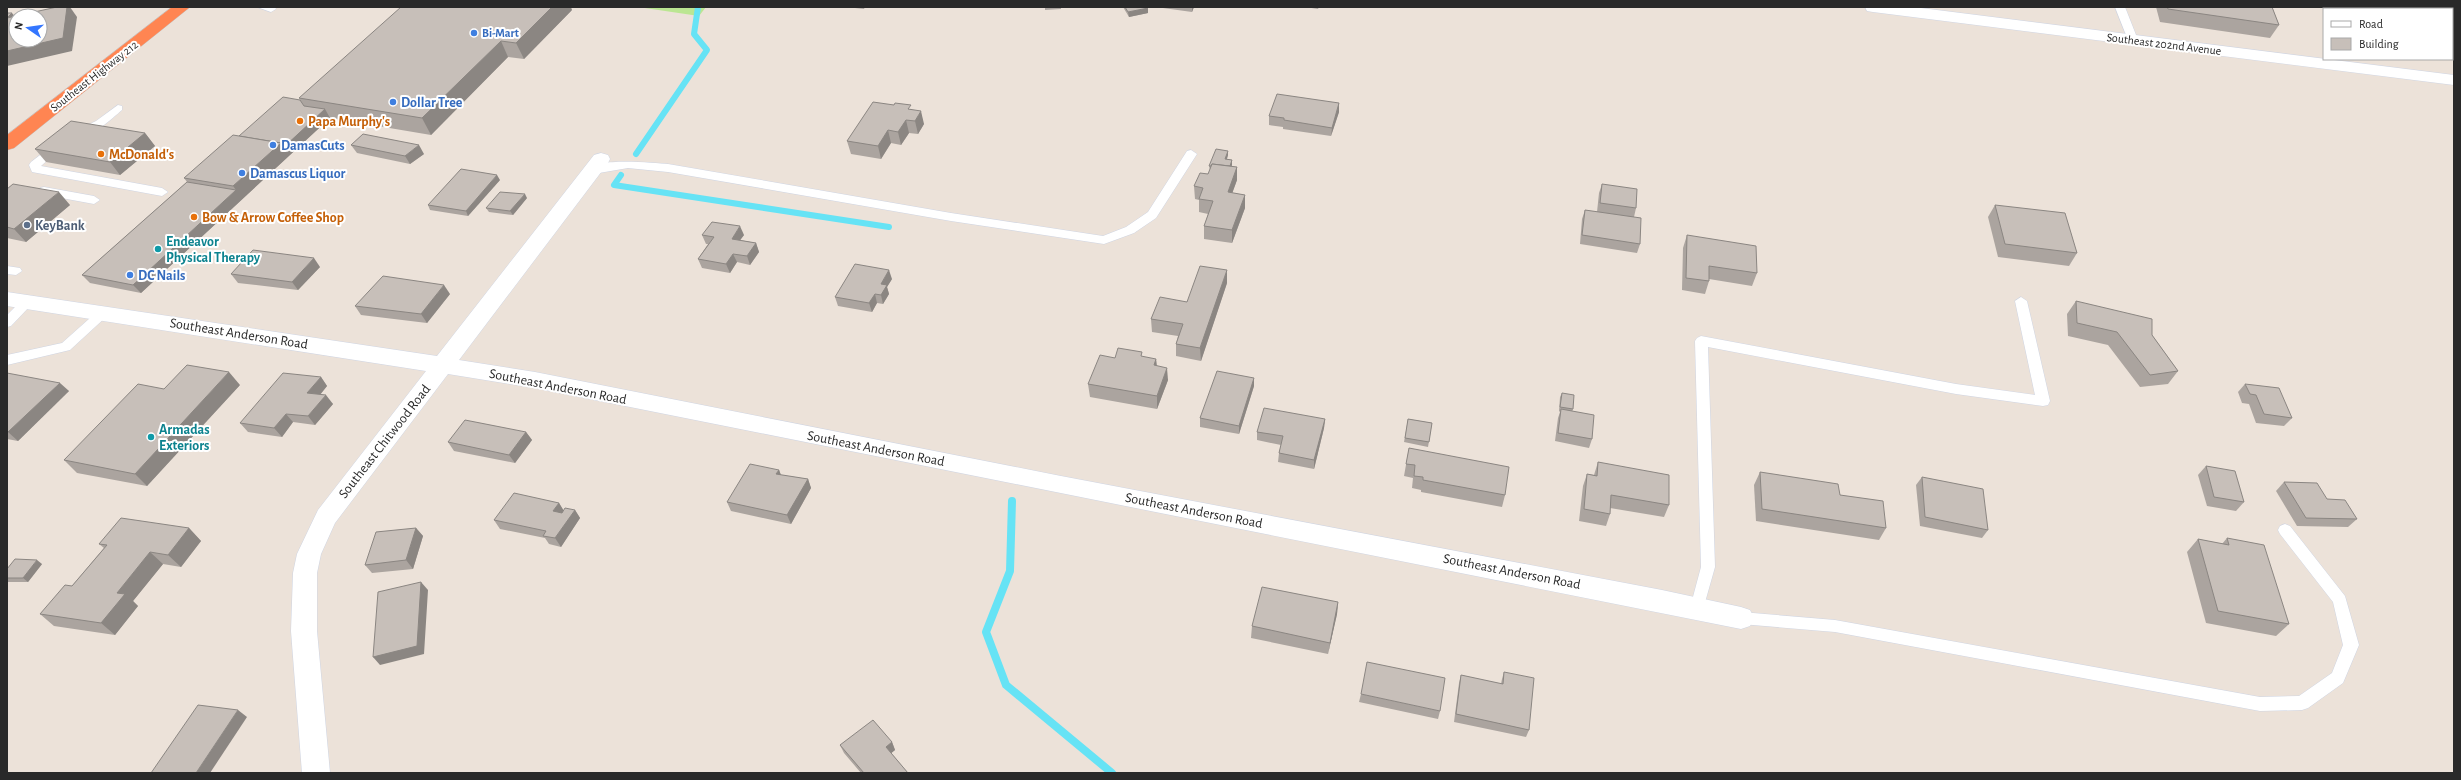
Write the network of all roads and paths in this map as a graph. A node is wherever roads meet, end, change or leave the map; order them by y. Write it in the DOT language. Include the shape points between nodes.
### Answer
graph roads {
  1 [pos="182,7"];
  2 [pos="1874,7"];
  3 [pos="2120,7"];
  4 [pos="2133,40"];
  5 [pos="2454,80"];
  6 [pos="118,108"];
  7 [pos="7,144"];
  8 [pos="1191,154"];
  9 [pos="597,165"];
  10 [pos="32,190"];
  11 [pos="162,192"];
  12 [pos="94,200"];
  13 [pos="17,301"];
  14 [pos="2021,301"];
  15 [pos="103,313"];
  16 [pos="7,324"];
  17 [pos="7,360"];
  18 [pos="444,364"];
  19 [pos="2285,530"];
  20 [pos="1697,608"];
  21 [pos="1741,618"];
  22 [pos="316,773"];
  1 -- 7 [label="highway, Southeast Highway 212"];
  2 -- 4 [label="street, Southeast 202nd Avenue"];
  3 -- 4 [label="lane"];
  4 -- 5 [label="street, Southeast 202nd Avenue"];
  6 -- 11 [label="lane" via="100,123 67,140 35,165 36,169"];
  8 -- 9 [label="lane" via="1152,215 1130,230 1104,240 951,217 668,168 628,164"];
  9 -- 18 [label="street, Southeast Chitwood Road"];
  10 -- 12 [label="lane"];
  13 -- 15 [label="street, Southeast Anderson Road"];
  13 -- 16 [label="lane"];
  14 -- 20 [label="lane" via="2042,402 1956,389 1701,341 1708,566"];
  15 -- 17 [label="lane" via="66,347"];
  15 -- 18 [label="street, Southeast Anderson Road"];
  18 -- 20 [label="street, Southeast Anderson Road"];
  18 -- 22 [label="street, Southeast Chitwood Road" via="326,517 309,554 305,573 304,630"];
  19 -- 21 [label="lane" via="2340,600 2351,645 2338,678 2302,703 2260,704 1835,626"];
  20 -- 21 [label="street, Southeast Anderson Road"];
}
